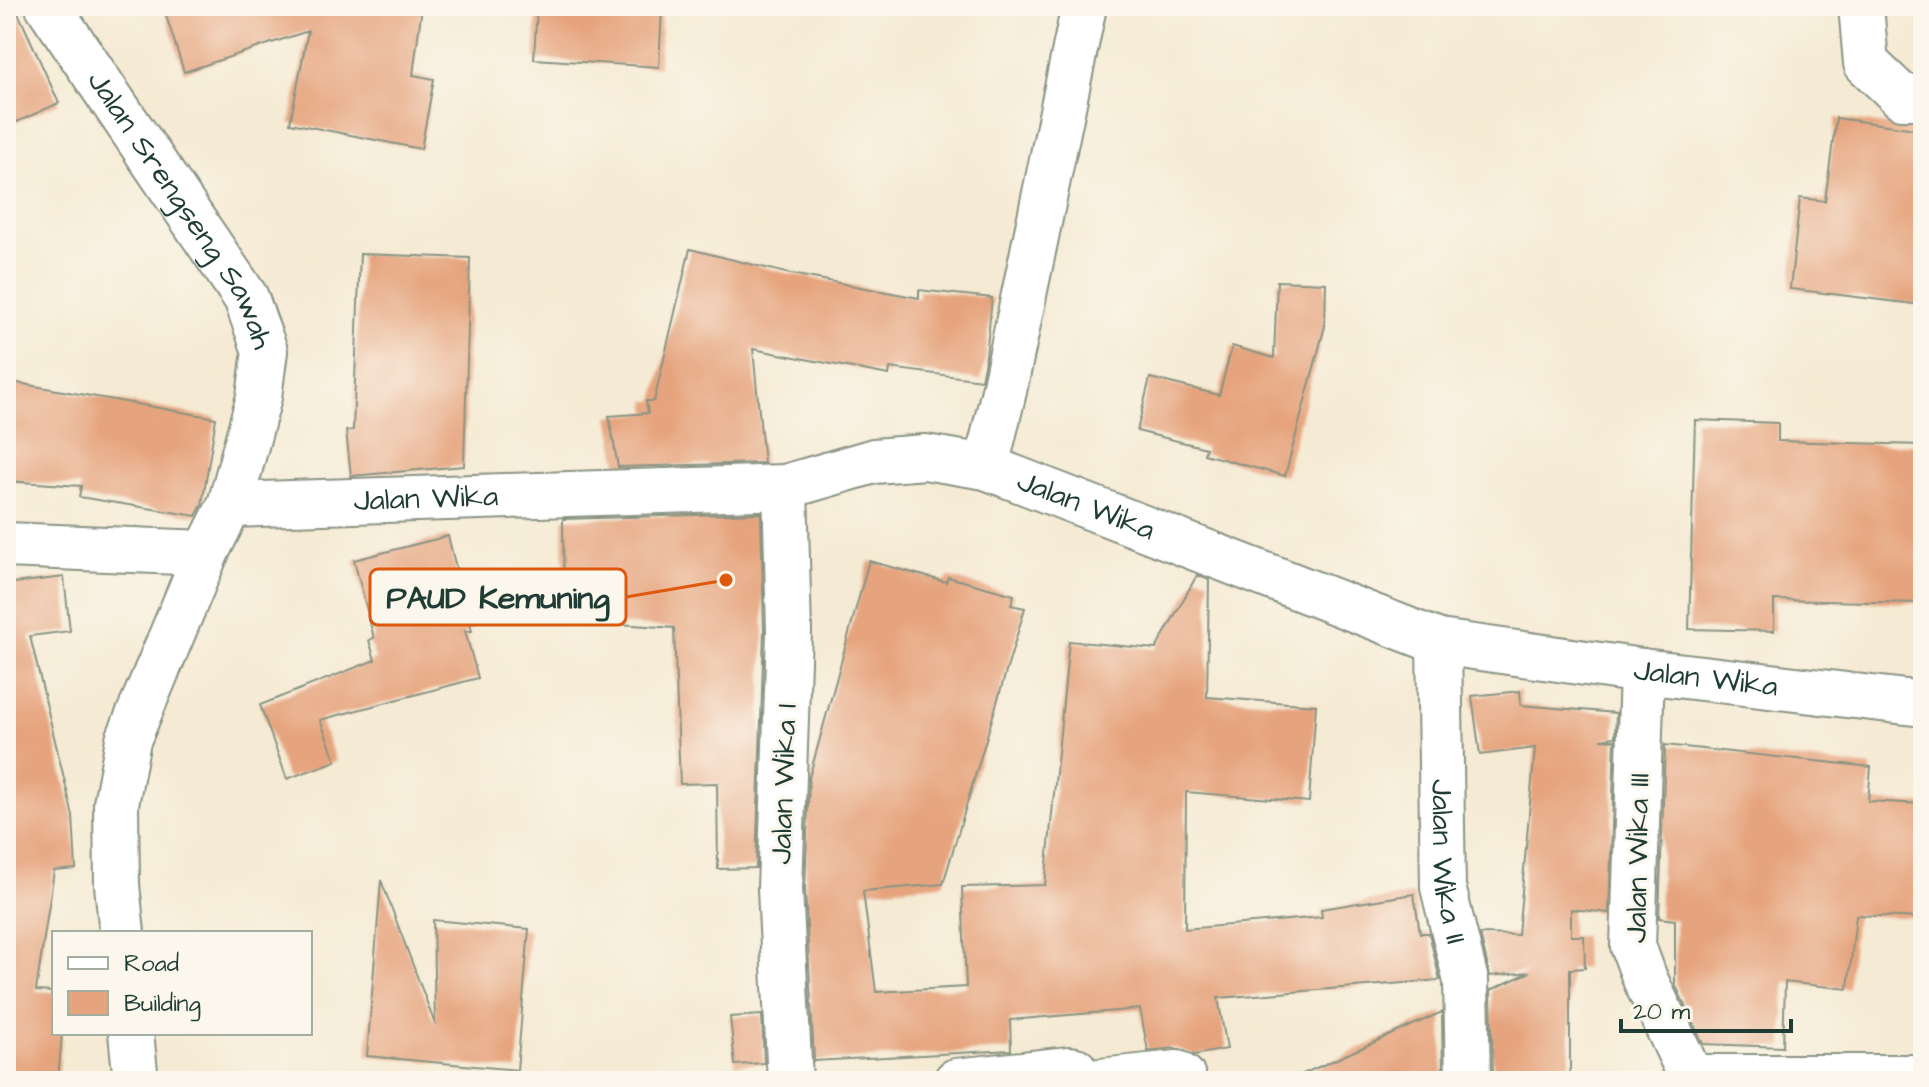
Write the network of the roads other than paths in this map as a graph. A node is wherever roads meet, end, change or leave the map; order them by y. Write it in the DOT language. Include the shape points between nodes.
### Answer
graph roads {
  1 [pos="48,6"];
  2 [pos="1084,6"];
  3 [pos="1861,6"];
  4 [pos="1923,97"];
  5 [pos="993,439"];
  6 [pos="785,487"];
  7 [pos="230,505"];
  8 [pos="6,545"];
  9 [pos="206,553"];
  10 [pos="1439,642"];
  11 [pos="1642,671"];
  12 [pos="1923,704"];
  13 [pos="122,931"];
  14 [pos="131,1035"];
  15 [pos="1692,1079"];
  16 [pos="136,1081"];
  17 [pos="790,1081"];
  18 [pos="956,1081"];
  19 [pos="1081,1081"];
  20 [pos="1100,1081"];
  21 [pos="1184,1081"];
  22 [pos="1468,1081"];
  23 [pos="1914,1081"];
  1 -- 7 [label="street, Jalan Srengseng Sawah" via="246,298 265,351 259,397"];
  2 -- 5 [label="street"];
  3 -- 4 [label="street" via="1866,63 1902,97"];
  5 -- 6 [label="street, Jalan Wika" via="925,457 874,461"];
  5 -- 10 [label="street, Jalan Wika"];
  6 -- 7 [label="street, Jalan Wika"];
  6 -- 17 [label="street, Jalan Wika I" via="789,632 780,889"];
  7 -- 9 [label="street, Jalan Srengseng Sawah"];
  8 -- 9 [label="street"];
  9 -- 13 [label="street, Jalan Srengseng Sawah" via="128,740 116,804"];
  10 -- 11 [label="street, Jalan Wika"];
  10 -- 22 [label="street, Jalan Wika II" via="1443,887 1466,981"];
  11 -- 12 [label="street, Jalan Wika"];
  11 -- 15 [label="street, Jalan Wika III" via="1633,946"];
  14 -- 16 [label="street"];
  15 -- 23 [label="street"];
  18 -- 19 [label="street" via="1069,1069"];
  20 -- 21 [label="street" via="1177,1073"];
}
